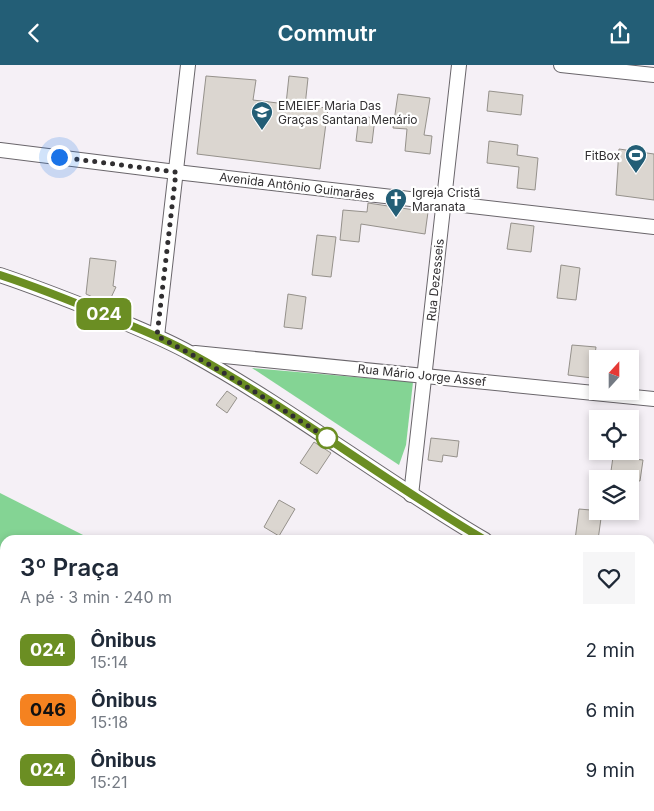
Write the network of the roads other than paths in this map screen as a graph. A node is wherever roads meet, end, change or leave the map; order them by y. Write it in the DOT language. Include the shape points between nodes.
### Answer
graph roads {
  1 [pos="188,65"];
  2 [pos="459,65"];
  3 [pos="561,65"];
  4 [pos="654,75"];
  5 [pos="0,150"];
  6 [pos="176,172"];
  7 [pos="444,203"];
  8 [pos="654,227"];
  9 [pos="0,275"];
  10 [pos="157,336"];
  11 [pos="189,352"];
  12 [pos="424,375"];
  13 [pos="654,399"];
  14 [pos="411,495"];
  15 [pos="477,535"];
  1 -- 6 [label="street"];
  2 -- 7 [label="street, Rua Dezesseis"];
  3 -- 4 [label="street"];
  5 -- 6 [label="street, Avenida Antônio Guimarães"];
  6 -- 7 [label="street, Avenida Antônio Guimarães"];
  6 -- 10 [label="street"];
  7 -- 8 [label="street, Avenida Antônio Guimarães"];
  7 -- 12 [label="street, Rua Dezesseis"];
  9 -- 10 [label="street" via="44,289"];
  10 -- 11 [label="street"];
  11 -- 12 [label="street, Rua Mário Jorge Assef"];
  11 -- 14 [label="street"];
  12 -- 13 [label="street, Rua Mário Jorge Assef"];
  12 -- 14 [label="street, Rua Dezesseis"];
  14 -- 15 [label="street"];
}
